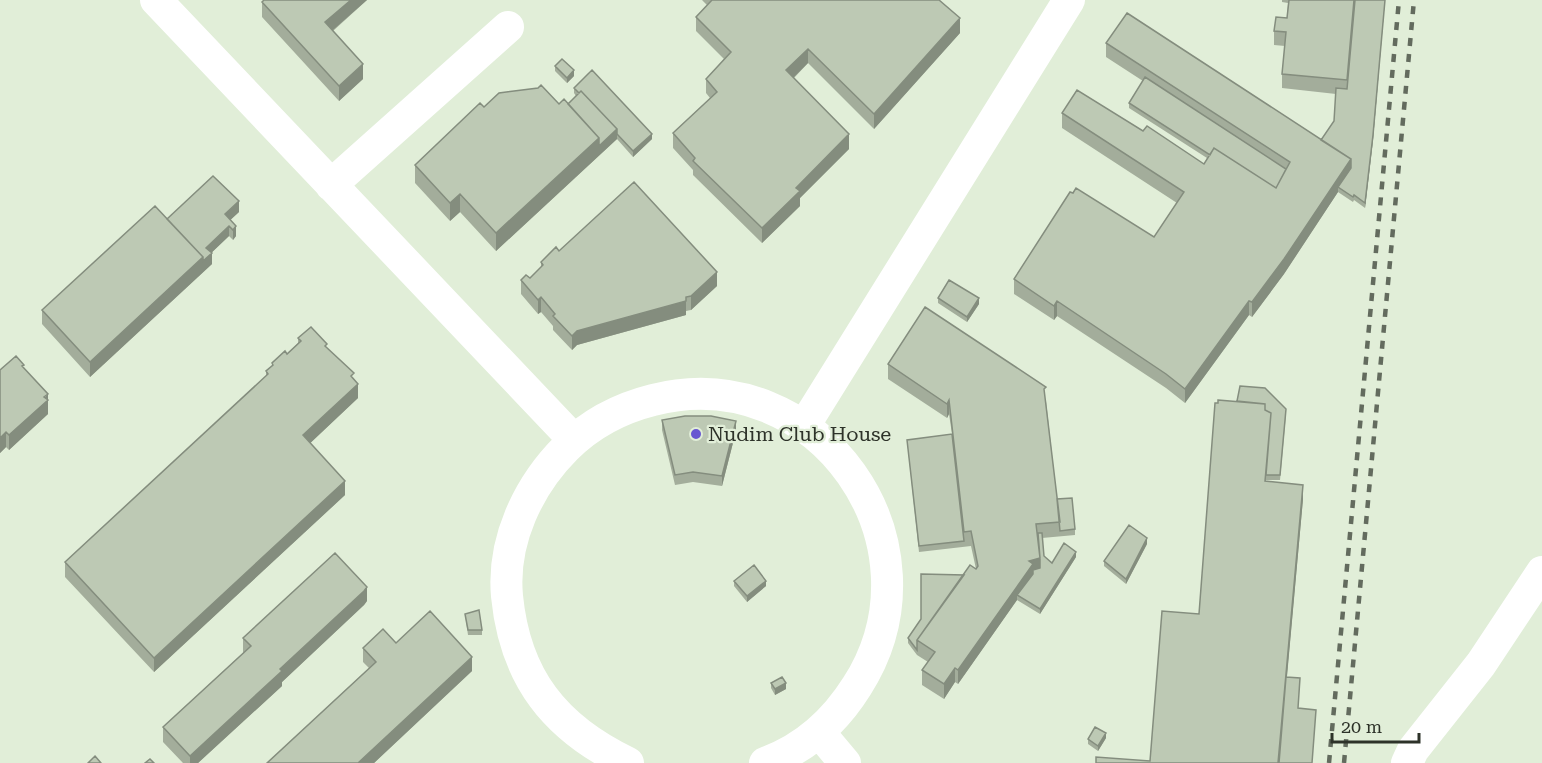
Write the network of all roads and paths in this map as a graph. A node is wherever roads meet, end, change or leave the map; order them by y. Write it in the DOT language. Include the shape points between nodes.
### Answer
graph roads {
  1 [pos="156,0"];
  2 [pos="1069,0"];
  3 [pos="508,27"];
  4 [pos="331,185"];
  5 [pos="804,426"];
  6 [pos="574,440"];
  7 [pos="1542,572"];
  8 [pos="819,732"];
  9 [pos="628,763"];
  10 [pos="765,763"];
  11 [pos="845,763"];
  12 [pos="1407,763"];
  1 -- 4 [label="street"];
  2 -- 5 [label="street"];
  3 -- 4 [label="street"];
  4 -- 6 [label="street"];
  5 -- 6 [label="street" via="773,409 739,399 704,394 669,396 602,420"];
  5 -- 8 [label="street" via="834,452 858,483 876,518 885,556 887,595 882,634 867,670 846,704"];
  6 -- 9 [label="street" via="550,464 518,521 509,553 506,586 510,619 532,681 551,708 574,731"];
  7 -- 12 [label="street" via="1482,663"];
  8 -- 10 [label="street"];
  8 -- 11 [label="street"];
}
